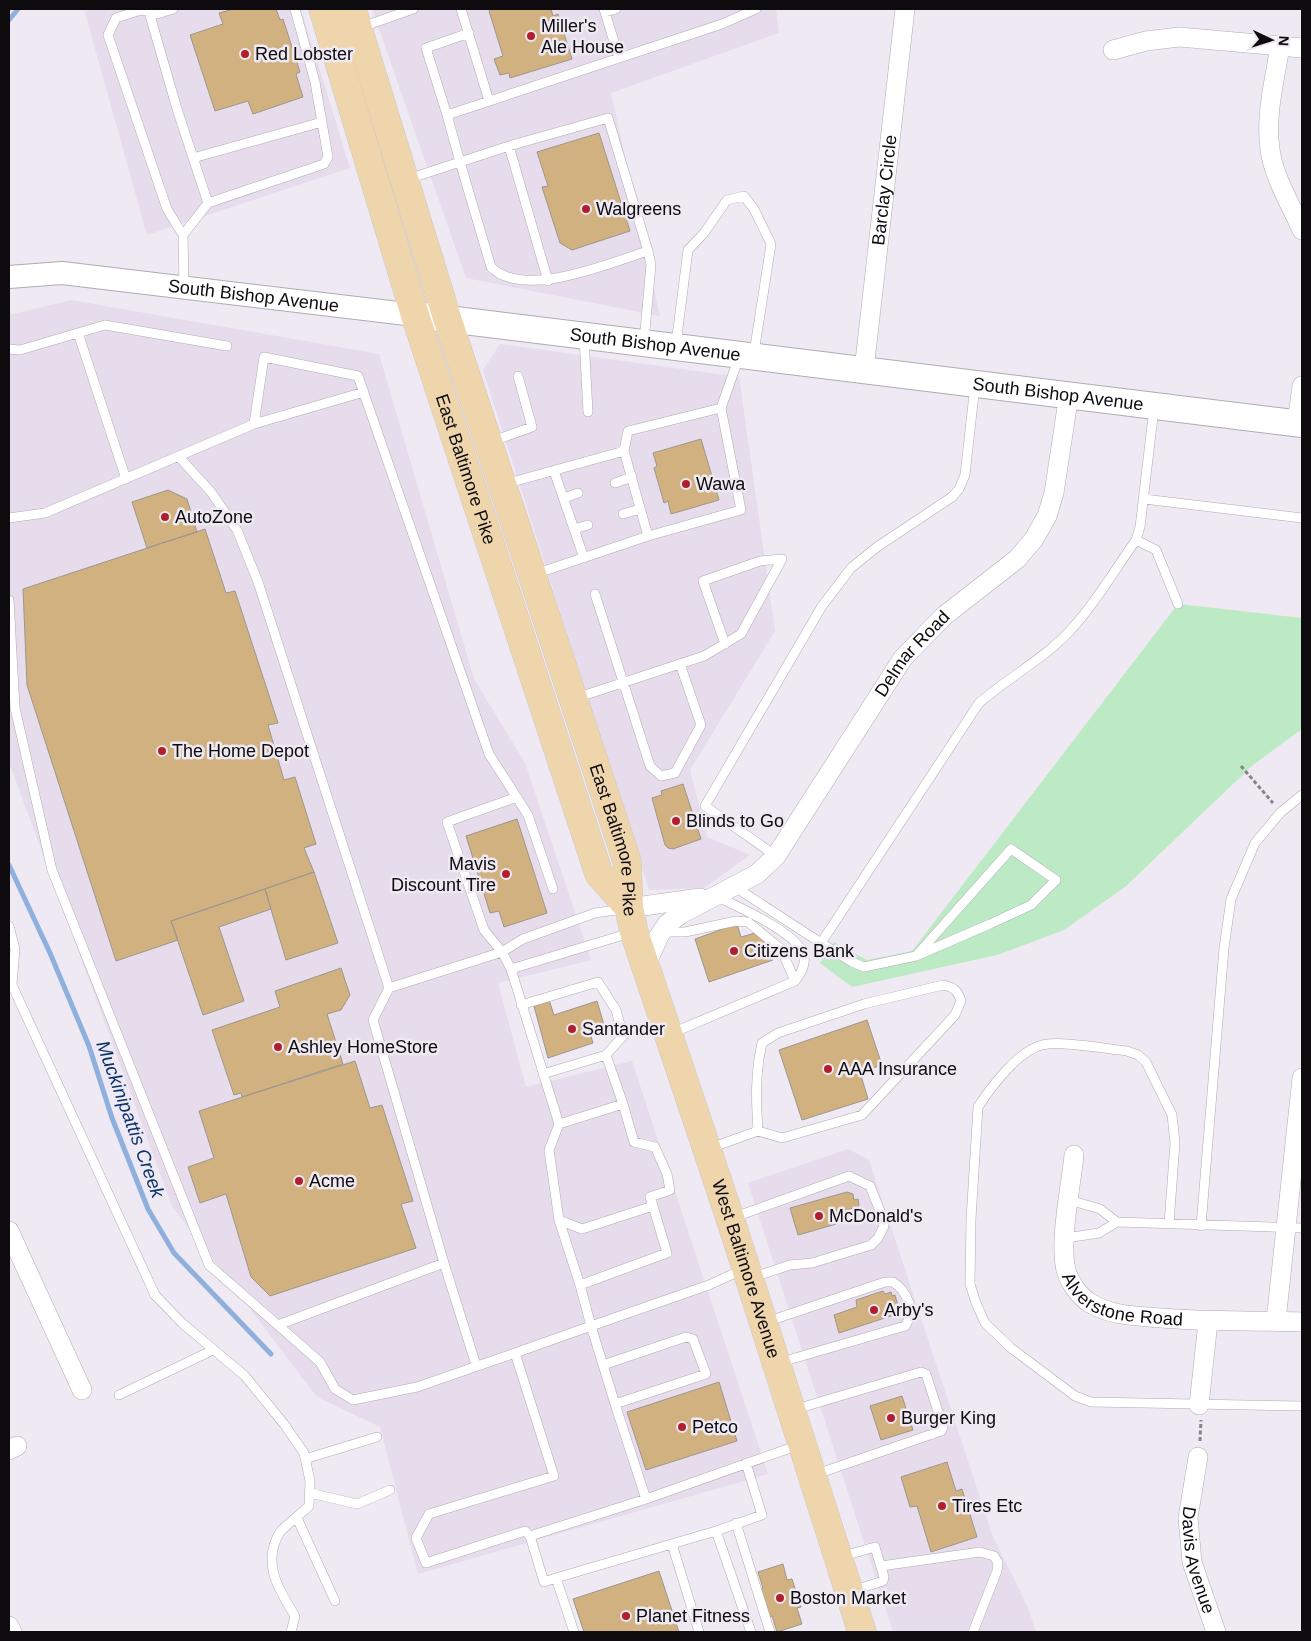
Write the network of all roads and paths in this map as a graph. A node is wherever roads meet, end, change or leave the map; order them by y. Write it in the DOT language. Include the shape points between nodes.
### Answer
graph roads {
  1 [pos="173,9"];
  2 [pos="295,9"];
  3 [pos="323,9"];
  4 [pos="413,9"];
  5 [pos="461,9"];
  6 [pos="616,9"];
  7 [pos="756,9"];
  8 [pos="905,9"];
  9 [pos="604,10"];
  10 [pos="149,12"];
  11 [pos="355,19"];
  12 [pos="469,33"];
  13 [pos="1280,46"];
  14 [pos="1302,48"];
  15 [pos="1113,50"];
  16 [pos="619,58"];
  17 [pos="489,101"];
  18 [pos="447,115"];
  19 [pos="322,122"];
  20 [pos="510,146"];
  21 [pos="193,158"];
  22 [pos="460,162"];
  23 [pos="406,180"];
  24 [pos="208,203"];
  25 [pos="1302,230"];
  26 [pos="183,235"];
  27 [pos="648,251"];
  28 [pos="9,278"];
  29 [pos="548,281"];
  30 [pos="184,286"];
  31 [pos="415,315"];
  32 [pos="447,318"];
  33 [pos="78,333"];
  34 [pos="584,335"];
  35 [pos="644,342"];
  36 [pos="227,346"];
  37 [pos="676,346"];
  38 [pos="9,348"];
  39 [pos="747,355"];
  40 [pos="864,370"];
  41 [pos="518,376"];
  42 [pos="976,383"];
  43 [pos="1302,386"];
  44 [pos="364,392"];
  45 [pos="1069,394"];
  46 [pos="1154,405"];
  47 [pos="721,408"];
  48 [pos="588,412"];
  49 [pos="254,424"];
  50 [pos="1300,424"];
  51 [pos="488,443"];
  52 [pos="624,451"];
  53 [pos="179,457"];
  54 [pos="554,471"];
  55 [pos="632,477"];
  56 [pos="126,479"];
  57 [pos="615,483"];
  58 [pos="502,485"];
  59 [pos="578,493"];
  60 [pos="564,498"];
  61 [pos="1144,499"];
  62 [pos="640,509"];
  63 [pos="623,514"];
  64 [pos="9,518"];
  65 [pos="1302,518"];
  66 [pos="588,525"];
  67 [pos="574,529"];
  68 [pos="648,536"];
  69 [pos="1136,540"];
  70 [pos="584,558"];
  71 [pos="532,575"];
  72 [pos="595,594"];
  73 [pos="9,600"];
  74 [pos="1178,604"];
  75 [pos="725,644"];
  76 [pos="560,657"];
  77 [pos="680,664"];
  78 [pos="531,667"];
  79 [pos="624,682"];
  80 [pos="573,699"];
  81 [pos="1241,766"];
  82 [pos="1302,795"];
  83 [pos="517,797"];
  84 [pos="1281,812"];
  85 [pos="776,856"];
  86 [pos="735,887"];
  87 [pos="553,888"];
  88 [pos="716,896"];
  89 [pos="631,920"];
  90 [pos="9,926"];
  91 [pos="662,932"];
  92 [pos="821,944"];
  93 [pos="502,952"];
  94 [pos="916,956"];
  95 [pos="646,967"];
  96 [pos="511,970"];
  97 [pos="795,982"];
  98 [pos="389,988"];
  99 [pos="521,1005"];
  100 [pos="669,1034"];
  101 [pos="606,1055"];
  102 [pos="543,1074"];
  103 [pos="1302,1078"];
  104 [pos="623,1104"];
  105 [pos="559,1124"];
  106 [pos="758,1131"];
  107 [pos="707,1148"];
  108 [pos="1074,1155"];
  109 [pos="1069,1200"];
  110 [pos="653,1206"];
  111 [pos="730,1218"];
  112 [pos="559,1220"];
  113 [pos="1117,1222"];
  114 [pos="1169,1224"];
  115 [pos="1201,1226"];
  116 [pos="1294,1228"];
  117 [pos="9,1231"];
  118 [pos="1066,1238"];
  119 [pos="444,1263"];
  120 [pos="747,1274"];
  121 [pos="580,1285"];
  122 [pos="1276,1321"];
  123 [pos="1208,1322"];
  124 [pos="1302,1322"];
  125 [pos="763,1323"];
  126 [pos="278,1325"];
  127 [pos="591,1326"];
  128 [pos="214,1350"];
  129 [pos="515,1352"];
  130 [pos="775,1363"];
  131 [pos="603,1365"];
  132 [pos="476,1366"];
  133 [pos="82,1390"];
  134 [pos="120,1395"];
  135 [pos="615,1404"];
  136 [pos="1199,1405"];
  137 [pos="1302,1406"];
  138 [pos="790,1411"];
  139 [pos="377,1437"];
  140 [pos="801,1444"];
  141 [pos="1198,1457"];
  142 [pos="305,1459"];
  143 [pos="746,1463"];
  144 [pos="811,1476"];
  145 [pos="390,1490"];
  146 [pos="310,1493"];
  147 [pos="646,1499"];
  148 [pos="297,1518"];
  149 [pos="736,1524"];
  150 [pos="716,1530"];
  151 [pos="530,1536"];
  152 [pos="672,1544"];
  153 [pos="838,1558"];
  154 [pos="881,1566"];
  155 [pos="556,1578"];
  156 [pos="335,1601"];
  157 [pos="853,1612"];
  158 [pos="9,1626"];
  159 [pos="12,1632"];
  160 [pos="291,1632"];
  161 [pos="574,1632"];
  162 [pos="699,1632"];
  163 [pos="751,1632"];
  164 [pos="770,1632"];
  165 [pos="973,1632"];
  166 [pos="1216,1632"];
  1 -- 10 [label="lane" via="157,14"];
  2 -- 19 [label="lane"];
  3 -- 31 [label="main road, East Baltimore Pike"];
  4 -- 11 [label="lane"];
  5 -- 12 [label="lane"];
  6 -- 9 [label="lane"];
  7 -- 16 [label="lane" via="722,24"];
  8 -- 40 [label="street, Barclay Circle"];
  9 -- 16 [label="lane"];
  10 -- 21 [label="lane"];
  10 -- 26 [label="lane" via="141,10 116,18 108,35 167,209"];
  11 -- 23 [label="main road, East Baltimore Pike"];
  12 -- 17 [label="lane"];
  12 -- 18 [label="lane" via="426,48"];
  13 -- 14 [label="street"];
  13 -- 15 [label="street" via="1179,37 1146,40"];
  13 -- 25 [label="street" via="1268,120 1270,150"];
  16 -- 17 [label="lane"];
  17 -- 18 [label="lane"];
  18 -- 22 [label="lane"];
  19 -- 21 [label="lane"];
  19 -- 24 [label="lane" via="328,157 324,164"];
  20 -- 22 [label="lane"];
  20 -- 27 [label="lane" via="608,118"];
  20 -- 29 [label="lane"];
  21 -- 24 [label="lane"];
  22 -- 23 [label="lane"];
  22 -- 29 [label="lane" via="491,267 511,278"];
  23 -- 32 [label="main road, East Baltimore Pike"];
  24 -- 26 [label="lane"];
  26 -- 30 [label="lane"];
  27 -- 29 [label="lane"];
  27 -- 35 [label="lane" via="650,265"];
  28 -- 30 [label="street, South Bishop Avenue" via="62,273"];
  30 -- 31 [label="street, South Bishop Avenue"];
  31 -- 32 [label="main road, South Bishop Avenue"];
  31 -- 78 [label="main road, East Baltimore Pike"];
  32 -- 34 [label="main road, South Bishop Avenue"];
  32 -- 51 [label="main road, East Baltimore Pike"];
  33 -- 36 [label="lane" via="105,325"];
  33 -- 38 [label="lane" via="20,350"];
  33 -- 56 [label="lane"];
  34 -- 35 [label="main road, South Bishop Avenue"];
  34 -- 48 [label="lane"];
  35 -- 37 [label="main road, South Bishop Avenue"];
  37 -- 39 [label="main road, South Bishop Avenue"];
  37 -- 39 [label="lane" via="688,250 727,200 744,196 771,244"];
  39 -- 40 [label="main road, South Bishop Avenue"];
  39 -- 47 [label="lane"];
  40 -- 42 [label="main road, South Bishop Avenue"];
  41 -- 51 [label="lane" via="532,427"];
  42 -- 45 [label="main road, South Bishop Avenue"];
  42 -- 85 [label="lane" via="965,475 959,489 851,568 822,606 705,806"];
  43 -- 50 [label="street"];
  44 -- 49 [label="lane"];
  44 -- 49 [label="lane" via="358,376 264,357"];
  44 -- 83 [label="lane" via="489,754"];
  45 -- 46 [label="main road, South Bishop Avenue"];
  45 -- 85 [label="street, Delmar Road" via="1054,493 1034,538 1017,559 944,616 903,658"];
  46 -- 50 [label="main road, South Bishop Avenue"];
  46 -- 61 [label="lane"];
  47 -- 52 [label="lane" via="628,431"];
  47 -- 68 [label="lane" via="742,510"];
  49 -- 53 [label="lane"];
  51 -- 58 [label="main road, East Baltimore Pike"];
  52 -- 54 [label="lane"];
  52 -- 55 [label="lane"];
  53 -- 56 [label="lane"];
  53 -- 98 [label="lane" via="211,492 237,530 258,582"];
  54 -- 58 [label="lane"];
  54 -- 60 [label="lane"];
  55 -- 57 [label="lane"];
  55 -- 62 [label="lane"];
  56 -- 64 [label="lane" via="46,513"];
  58 -- 71 [label="main road, East Baltimore Pike"];
  59 -- 60 [label="lane"];
  60 -- 67 [label="lane"];
  61 -- 65 [label="lane"];
  61 -- 69 [label="lane"];
  62 -- 63 [label="lane"];
  62 -- 68 [label="lane"];
  66 -- 67 [label="lane"];
  67 -- 70 [label="lane"];
  68 -- 70 [label="lane"];
  69 -- 74 [label="lane" via="1156,550"];
  69 -- 92 [label="lane" via="1075,626 1038,659 979,703"];
  70 -- 71 [label="lane"];
  71 -- 76 [label="main road, East Baltimore Pike"];
  72 -- 79 [label="lane"];
  73 -- 126 [label="lane" via="15,708 52,870 210,1265"];
  75 -- 75 [label="lane" via="741,634 782,559 760,561 703,581"];
  75 -- 77 [label="lane"];
  76 -- 78 [label="main road"];
  76 -- 80 [label="main road, East Baltimore Pike"];
  77 -- 79 [label="lane"];
  77 -- 79 [label="lane" via="701,725 675,773 661,776 650,766"];
  78 -- 89 [label="main road, East Baltimore Pike" via="599,874"];
  79 -- 80 [label="lane"];
  80 -- 89 [label="main road, East Baltimore Pike" via="627,861"];
  81 -- 84 [label="path"];
  82 -- 84 [label="lane"];
  83 -- 87 [label="lane" via="528,815"];
  83 -- 93 [label="lane" via="447,822 484,930"];
  84 -- 115 [label="lane" via="1255,843 1231,899"];
  85 -- 86 [label="street, Delmar Road" via="757,874"];
  86 -- 88 [label="street, Delmar Road"];
  86 -- 92 [label="lane"];
  88 -- 89 [label="street, Delmar Road"];
  88 -- 91 [label="street, Delmar Road" via="681,914"];
  88 -- 97 [label="lane" via="797,942 804,954 803,968"];
  89 -- 93 [label="lane" via="595,913 523,939"];
  89 -- 95 [label="main road, West Baltimore Avenue"];
  89 -- 96 [label="lane"];
  90 -- 128 [label="lane" via="15,949 12,985 155,1295"];
  91 -- 95 [label="street, Delmar Road"];
  91 -- 97 [label="lane" via="685,932 748,922 781,949"];
  92 -- 94 [label="lane" via="864,967"];
  93 -- 96 [label="lane"];
  93 -- 98 [label="lane"];
  94 -- 94 [label="lane" via="1031,905 1056,880 1011,849"];
  95 -- 100 [label="main road, West Baltimore Avenue"];
  96 -- 99 [label="lane"];
  97 -- 100 [label="lane"];
  98 -- 119 [label="lane" via="373,1020"];
  99 -- 101 [label="lane" via="598,982 616,1010 623,1036"];
  99 -- 102 [label="lane"];
  100 -- 107 [label="main road, West Baltimore Avenue"];
  101 -- 102 [label="lane"];
  101 -- 104 [label="lane"];
  102 -- 105 [label="lane"];
  103 -- 116 [label="street"];
  104 -- 105 [label="lane"];
  104 -- 110 [label="lane" via="634,1142 655,1147 666,1174 670,1190 650,1197"];
  105 -- 112 [label="lane" via="549,1150"];
  106 -- 106 [label="lane" via="782,1138 862,1115 955,1015 961,1001 958,992 943,985 864,1004 778,1033 762,1043 756,1094"];
  106 -- 107 [label="lane"];
  107 -- 111 [label="main road, West Baltimore Avenue"];
  108 -- 109 [label="street, Alverstone Road"];
  109 -- 113 [label="lane" via="1100,1209"];
  109 -- 118 [label="street, Alverstone Road"];
  110 -- 112 [label="lane" via="582,1230"];
  110 -- 121 [label="lane" via="667,1253"];
  111 -- 120 [label="main road, West Baltimore Avenue"];
  111 -- 120 [label="lane" via="849,1176 870,1186 880,1211 884,1226 871,1245 812,1263"];
  112 -- 121 [label="lane"];
  113 -- 114 [label="lane"];
  113 -- 118 [label="lane" via="1099,1233"];
  114 -- 115 [label="lane"];
  114 -- 136 [label="lane" via="1175,1143 1172,1116 1146,1062 1138,1055 1127,1051 1042,1044 1017,1060 988,1092 978,1107 970,1228 970,1284 985,1323 1011,1348 1075,1396 1091,1402"];
  115 -- 116 [label="lane"];
  116 -- 122 [label="street"];
  117 -- 133 [label="street"];
  118 -- 123 [label="street, Alverstone Road" via="1067,1271 1076,1289 1089,1303 1110,1312 1132,1316"];
  119 -- 126 [label="lane"];
  119 -- 132 [label="lane"];
  120 -- 125 [label="main road, West Baltimore Avenue"];
  120 -- 127 [label="lane"];
  121 -- 127 [label="lane"];
  122 -- 123 [label="street, Alverstone Road"];
  122 -- 124 [label="street, Alverstone Road"];
  123 -- 136 [label="street"];
  125 -- 130 [label="main road, West Baltimore Avenue"];
  125 -- 130 [label="lane" via="885,1282 893,1282 906,1294 910,1309 905,1326"];
  126 -- 132 [label="lane" via="320,1362 335,1389 353,1400 418,1387"];
  127 -- 129 [label="lane"];
  127 -- 131 [label="lane"];
  128 -- 134 [label="lane"];
  128 -- 142 [label="lane" via="245,1376 284,1424"];
  129 -- 132 [label="lane"];
  129 -- 151 [label="lane" via="554,1476 429,1514 416,1538 426,1563 525,1531"];
  130 -- 138 [label="main road, West Baltimore Avenue"];
  131 -- 135 [label="lane"];
  131 -- 135 [label="lane" via="686,1336 693,1339 706,1374"];
  135 -- 147 [label="lane"];
  136 -- 137 [label="lane"];
  138 -- 140 [label="main road, West Baltimore Avenue"];
  138 -- 144 [label="lane" via="922,1372 926,1374 943,1426 941,1431"];
  139 -- 142 [label="lane"];
  140 -- 143 [label="lane"];
  140 -- 144 [label="main road, West Baltimore Avenue"];
  141 -- 166 [label="street, Davis Avenue" via="1188,1518 1192,1562"];
  142 -- 146 [label="lane"];
  143 -- 147 [label="lane"];
  143 -- 149 [label="lane" via="762,1515"];
  144 -- 153 [label="main road, West Baltimore Avenue"];
  145 -- 146 [label="lane" via="357,1504"];
  146 -- 148 [label="lane" via="309,1506"];
  147 -- 151 [label="lane"];
  148 -- 156 [label="lane"];
  148 -- 160 [label="lane" via="281,1532 272,1557 272,1571 295,1616"];
  149 -- 150 [label="lane"];
  149 -- 164 [label="lane"];
  150 -- 152 [label="lane"];
  150 -- 163 [label="lane"];
  151 -- 155 [label="lane" via="544,1582"];
  152 -- 155 [label="lane"];
  152 -- 162 [label="lane"];
  153 -- 154 [label="lane" via="875,1547"];
  153 -- 157 [label="main road, West Baltimore Avenue"];
  154 -- 157 [label="lane" via="883,1580"];
  154 -- 165 [label="lane" via="980,1552 994,1556 997,1570"];
  155 -- 161 [label="lane"];
  158 -- 159 [label="street"];
}
